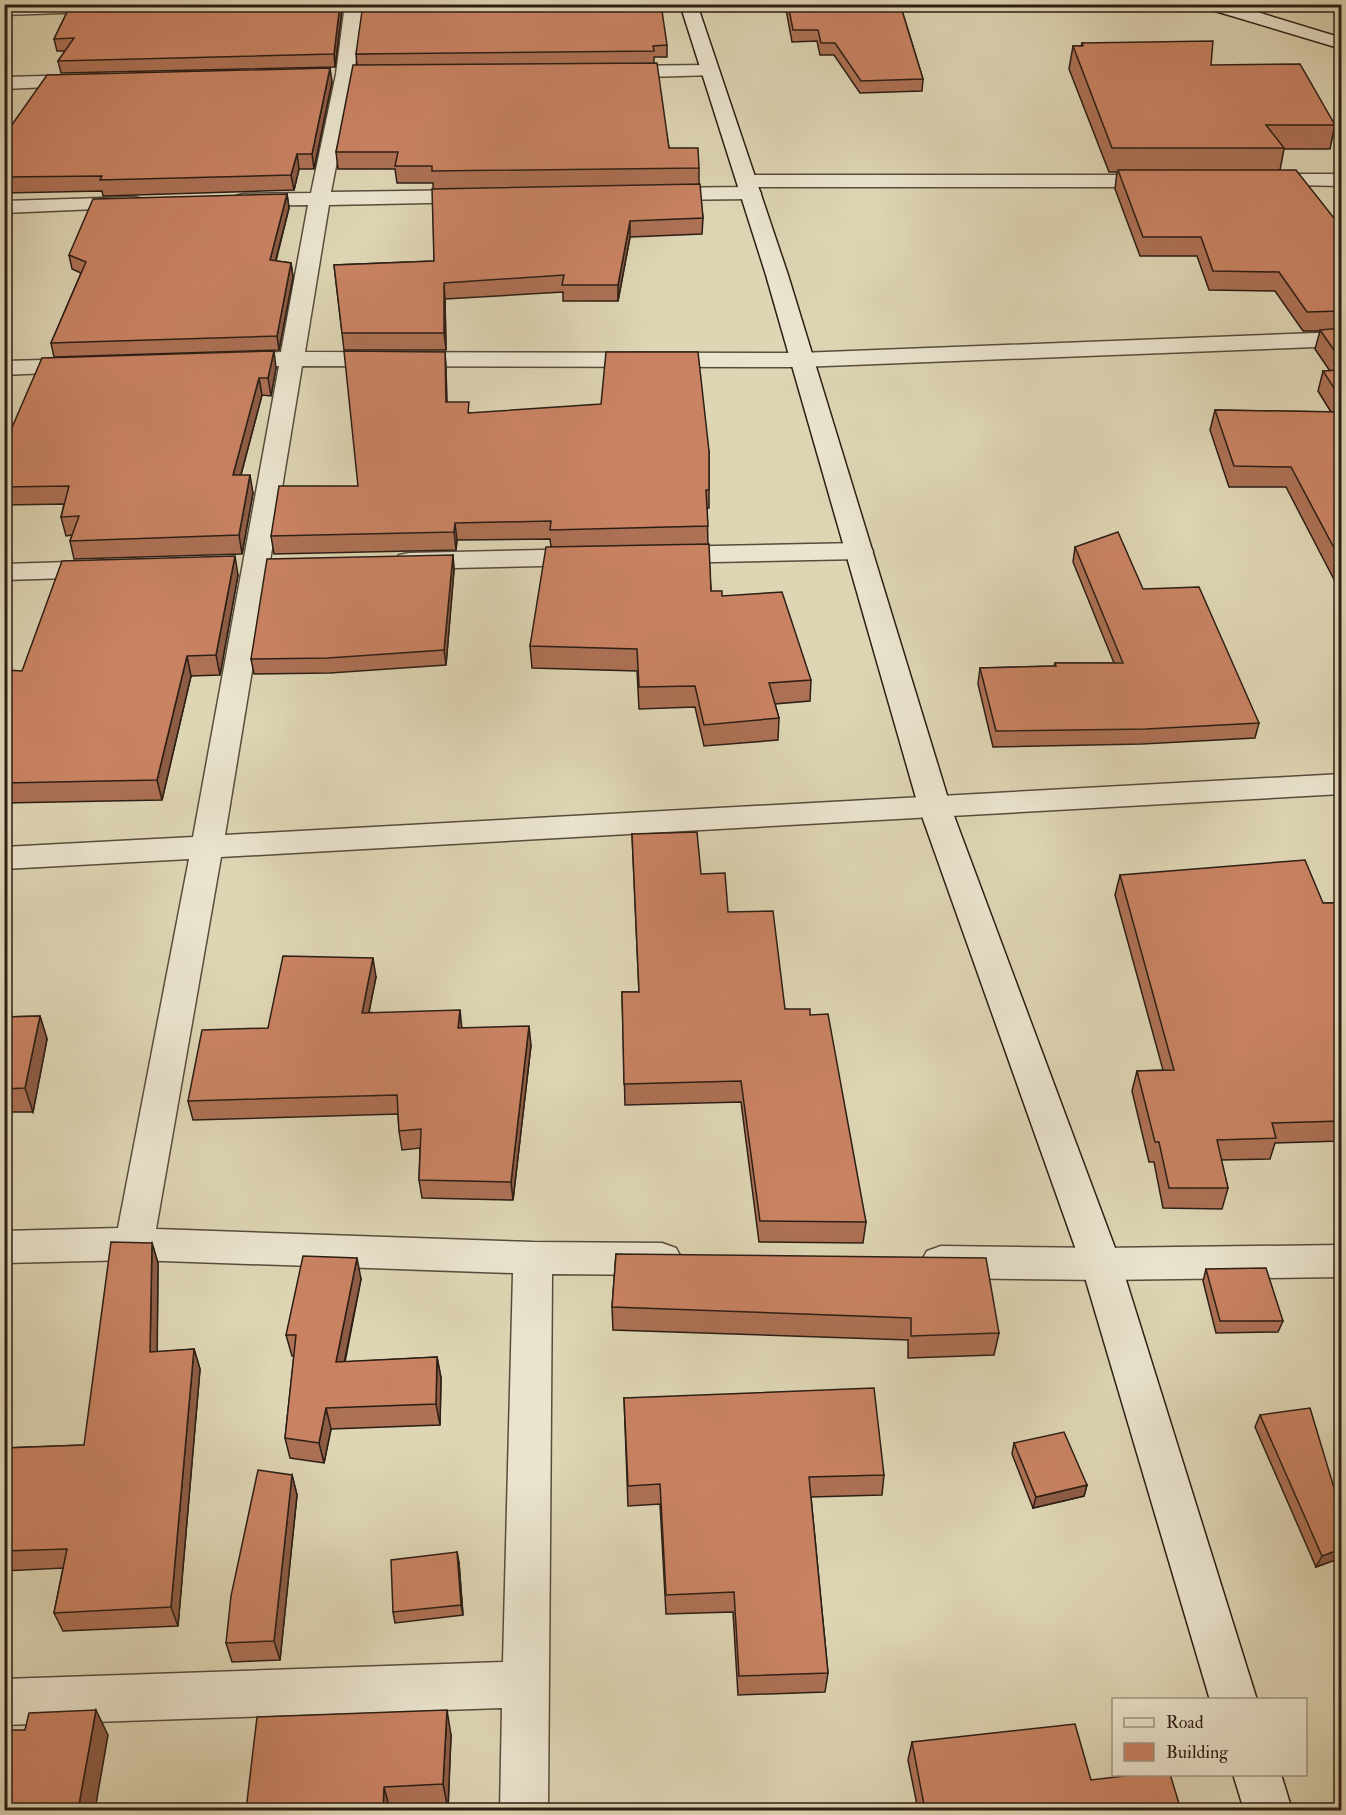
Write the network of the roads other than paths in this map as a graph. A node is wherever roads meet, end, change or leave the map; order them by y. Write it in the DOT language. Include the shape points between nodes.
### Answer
graph roads {
  1 [pos="178,4"];
  2 [pos="354,4"];
  3 [pos="688,4"];
  4 [pos="1211,4"];
  5 [pos="4,10"];
  6 [pos="1341,44"];
  7 [pos="709,71"];
  8 [pos="591,72"];
  9 [pos="98,80"];
  10 [pos="4,82"];
  11 [pos="1234,180"];
  12 [pos="1341,180"];
  13 [pos="1175,181"];
  14 [pos="749,187"];
  15 [pos="632,194"];
  16 [pos="500,196"];
  17 [pos="320,198"];
  18 [pos="226,200"];
  19 [pos="156,202"];
  20 [pos="4,207"];
  21 [pos="1341,339"];
  22 [pos="294,359"];
  23 [pos="800,360"];
  24 [pos="213,362"];
  25 [pos="109,365"];
  26 [pos="4,368"];
  27 [pos="860,551"];
  28 [pos="386,561"];
  29 [pos="124,568"];
  30 [pos="4,572"];
  31 [pos="1341,784"];
  32 [pos="934,805"];
  33 [pos="207,846"];
  34 [pos="4,858"];
  35 [pos="134,1244"];
  36 [pos="4,1247"];
  37 [pos="533,1258"];
  38 [pos="699,1260"];
  39 [pos="911,1262"];
  40 [pos="1341,1262"];
  41 [pos="1101,1264"];
  42 [pos="527,1684"];
  43 [pos="1233,1698"];
  44 [pos="4,1702"];
  45 [pos="1258,1776"];
  46 [pos="524,1810"];
  47 [pos="1268,1810"];
  1 -- 5 [label="street"];
  2 -- 17 [label="street" via="345,74"];
  3 -- 7 [label="street"];
  4 -- 6 [label="street"];
  7 -- 8 [label="street"];
  7 -- 14 [label="street"];
  9 -- 10 [label="street"];
  11 -- 12 [label="street"];
  13 -- 14 [label="street"];
  14 -- 15 [label="street"];
  14 -- 23 [label="street"];
  16 -- 17 [label="street"];
  17 -- 18 [label="street"];
  17 -- 22 [label="street"];
  19 -- 20 [label="street"];
  21 -- 23 [label="street"];
  22 -- 23 [label="street"];
  22 -- 24 [label="street"];
  22 -- 33 [label="street"];
  23 -- 27 [label="street"];
  25 -- 26 [label="street"];
  27 -- 28 [label="street"];
  27 -- 32 [label="street"];
  29 -- 30 [label="street"];
  31 -- 32 [label="street"];
  32 -- 33 [label="street"];
  32 -- 41 [label="street"];
  33 -- 34 [label="street"];
  33 -- 35 [label="street"];
  35 -- 36 [label="street"];
  35 -- 37 [label="street"];
  37 -- 38 [label="street"];
  37 -- 42 [label="street"];
  39 -- 41 [label="street"];
  40 -- 41 [label="street"];
  41 -- 43 [label="street"];
  42 -- 44 [label="street"];
  42 -- 46 [label="street"];
  45 -- 47 [label="street"];
}
